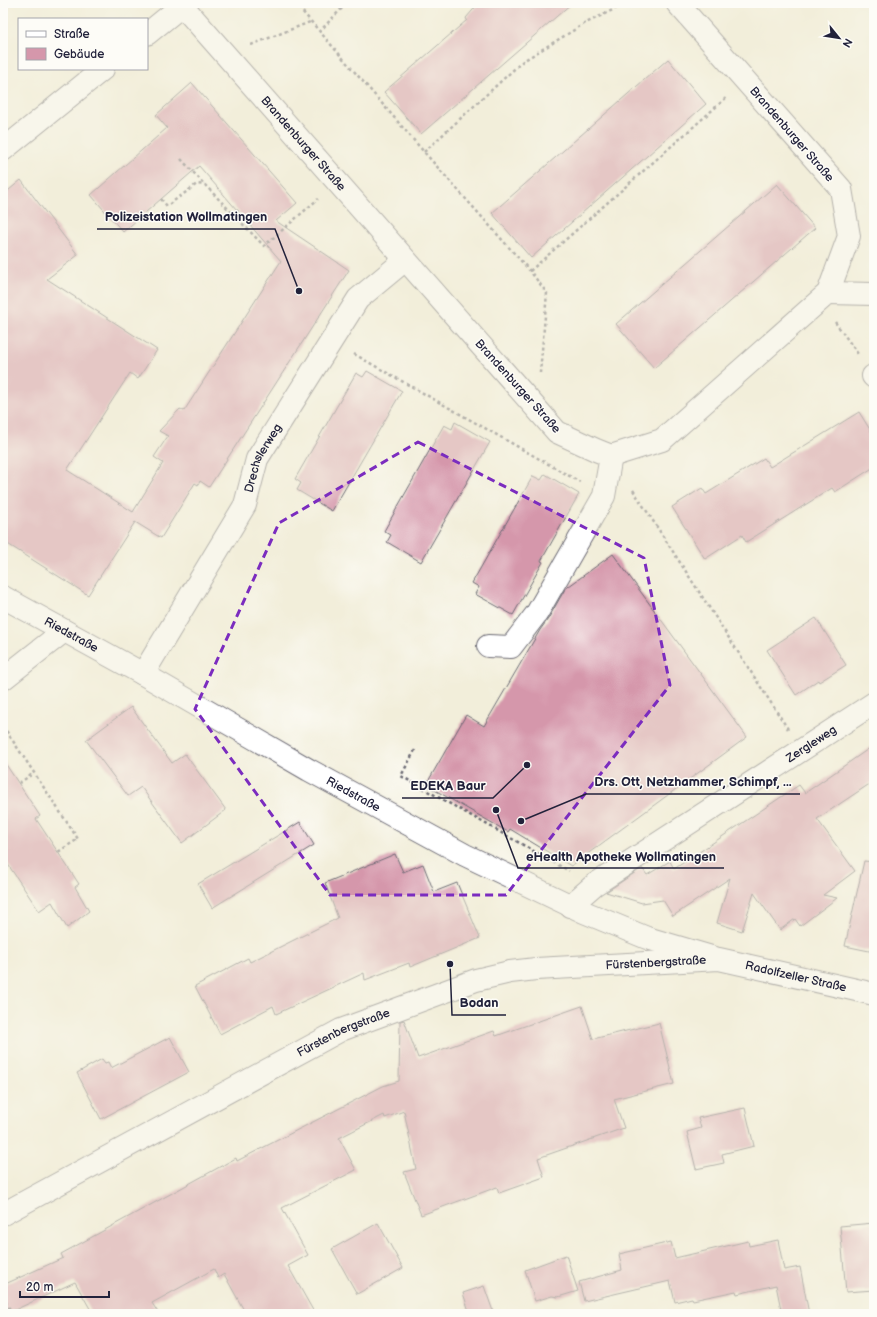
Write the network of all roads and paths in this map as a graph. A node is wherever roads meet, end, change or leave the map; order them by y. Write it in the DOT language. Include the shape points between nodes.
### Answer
graph roads {
  1 [pos="295,3"];
  2 [pos="347,3"];
  3 [pos="627,3"];
  4 [pos="676,3"];
  5 [pos="182,4"];
  6 [pos="310,22"];
  7 [pos="319,32"];
  8 [pos="148,33"];
  9 [pos="226,55"];
  10 [pos="102,70"];
  11 [pos="745,81"];
  12 [pos="3,150"];
  13 [pos="424,152"];
  14 [pos="181,159"];
  15 [pos="338,181"];
  16 [pos="205,186"];
  17 [pos="160,199"];
  18 [pos="238,210"];
  19 [pos="233,215"];
  20 [pos="405,260"];
  21 [pos="530,271"];
  22 [pos="874,294"];
  23 [pos="824,296"];
  24 [pos="332,341"];
  25 [pos="874,377"];
  26 [pos="537,409"];
  27 [pos="610,456"];
  28 [pos="604,496"];
  29 [pos="637,496"];
  30 [pos="3,597"];
  31 [pos="64,631"];
  32 [pos="488,646"];
  33 [pos="143,674"];
  34 [pos="3,678"];
  35 [pos="874,702"];
  36 [pos="3,726"];
  37 [pos="788,729"];
  38 [pos="415,750"];
  39 [pos="34,773"];
  40 [pos="18,783"];
  41 [pos="58,852"];
  42 [pos="594,885"];
  43 [pos="570,906"];
  44 [pos="718,959"];
  45 [pos="874,994"];
  46 [pos="3,1214"];
  47 [pos="3,1296"];
  48 [pos="12,1314"];
  1 -- 6 [label="path"];
  2 -- 7 [label="path"];
  3 -- 13 [label="path" via="584,24 523,61"];
  4 -- 11 [label="street, Brandenburger Straße"];
  5 -- 8 [label="street"];
  5 -- 9 [label="street, Brandenburger Straße"];
  6 -- 7 [label="path"];
  6 -- 9 [label="path"];
  7 -- 13 [label="path"];
  9 -- 15 [label="street, Brandenburger Straße"];
  10 -- 12 [label="street"];
  11 -- 21 [label="path"];
  11 -- 23 [label="street, Brandenburger Straße" via="841,189 849,236"];
  13 -- 21 [label="path"];
  14 -- 16 [label="path"];
  15 -- 19 [label="path" via="264,246"];
  15 -- 20 [label="street, Brandenburger Straße"];
  16 -- 17 [label="path" via="197,184 167,206"];
  16 -- 19 [label="path"];
  18 -- 19 [label="path"];
  20 -- 24 [label="street, Drechslerweg" via="358,299"];
  20 -- 26 [label="street, Brandenburger Straße"];
  21 -- 26 [label="path" via="547,293"];
  22 -- 23 [label="street"];
  23 -- 25 [label="path"];
  23 -- 27 [label="street, Brandenburger Straße" via="662,440"];
  24 -- 28 [label="path"];
  24 -- 33 [label="street, Drechslerweg" via="257,459 245,505"];
  26 -- 27 [label="street, Brandenburger Straße" via="557,432"];
  27 -- 28 [label="street"];
  28 -- 32 [label="street" via="537,613 516,642 511,647"];
  29 -- 37 [label="path"];
  30 -- 31 [label="street, Riedstraße"];
  31 -- 33 [label="street, Riedstraße"];
  31 -- 34 [label="street"];
  33 -- 43 [label="street, Riedstraße" via="309,770 445,844"];
  35 -- 42 [label="street, Zergleweg"];
  36 -- 39 [label="path"];
  38 -- 42 [label="path" via="401,776"];
  39 -- 40 [label="path"];
  39 -- 41 [label="path" via="78,839"];
  42 -- 43 [label="street, Zergleweg"];
  43 -- 44 [label="street, Riedstraße" via="647,938"];
  44 -- 45 [label="street, Radolfzeller Straße"];
  44 -- 46 [label="street, Fürstenbergstraße" via="536,969 476,980 341,1030"];
  47 -- 48 [label="path"];
}
